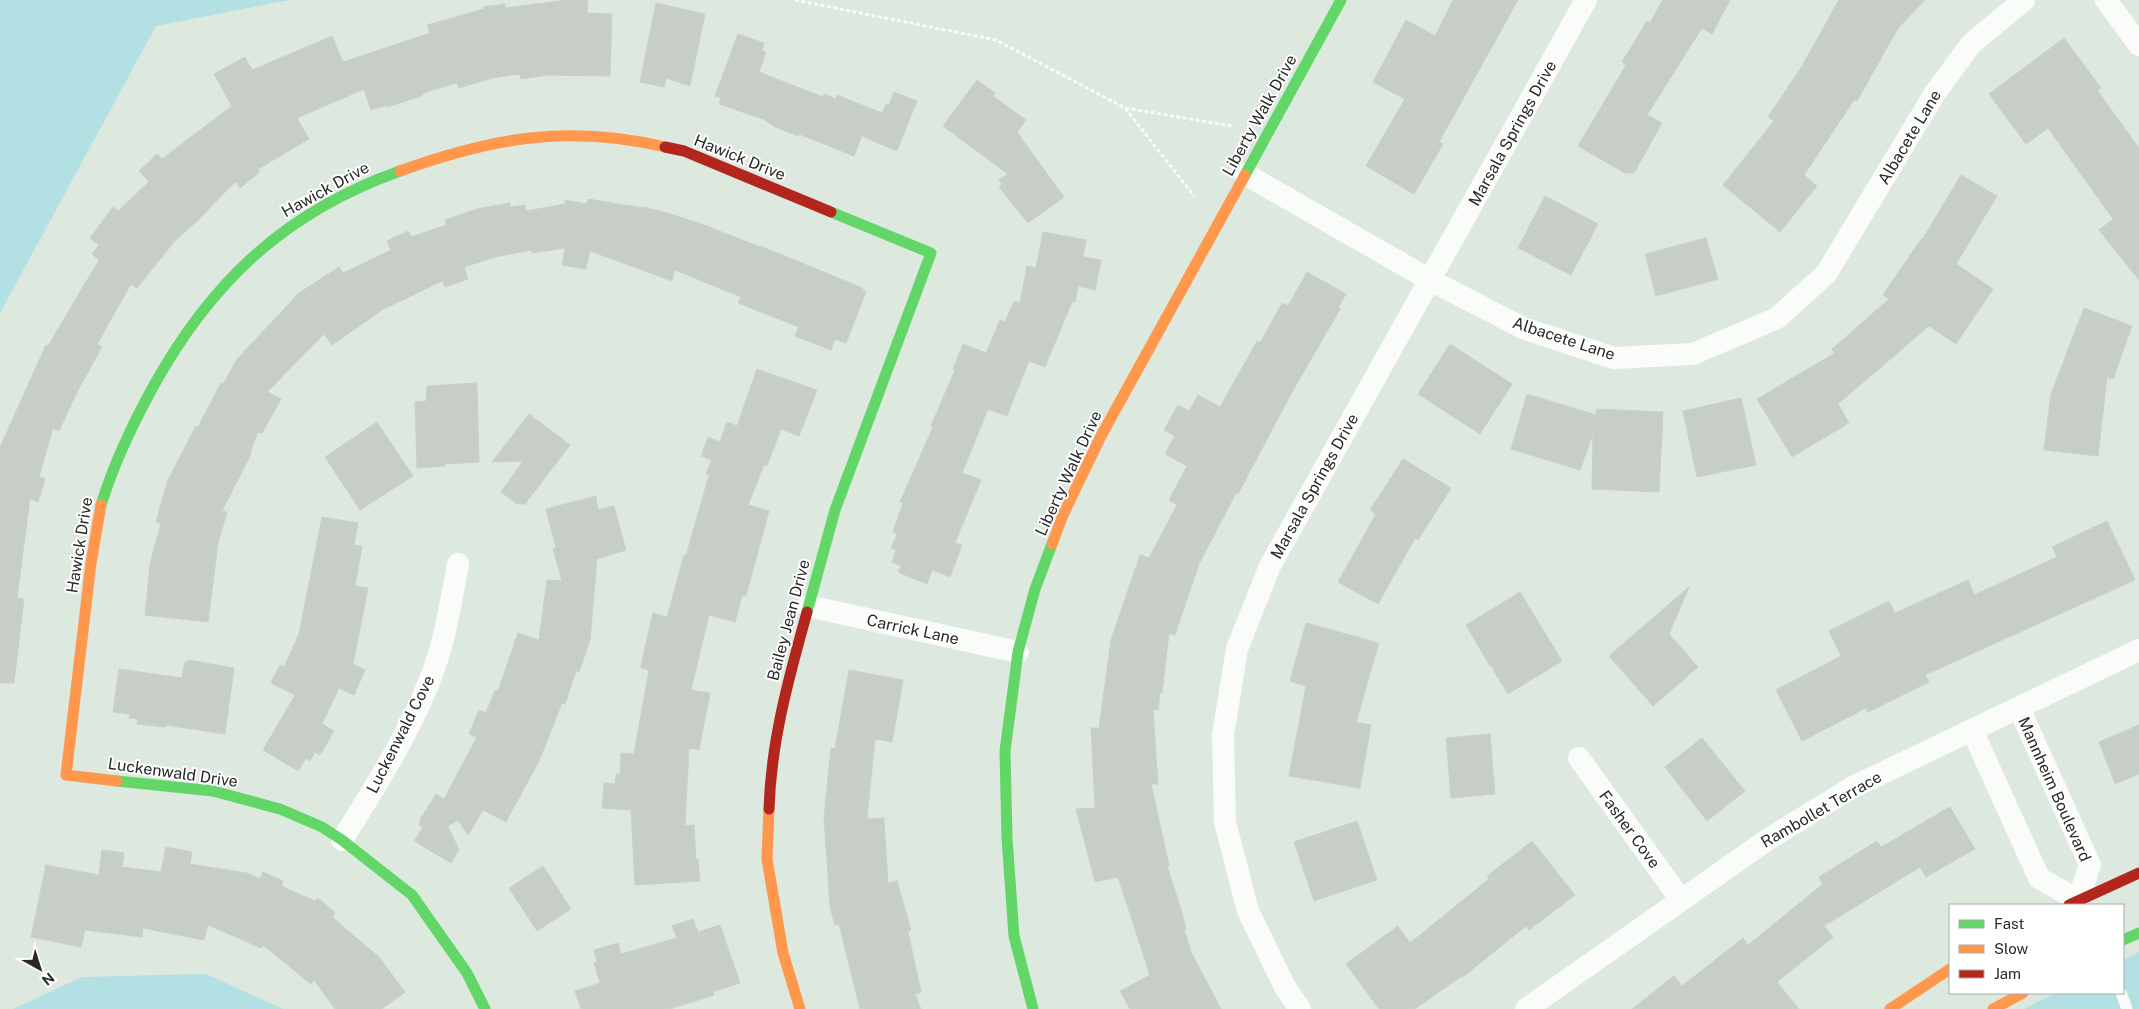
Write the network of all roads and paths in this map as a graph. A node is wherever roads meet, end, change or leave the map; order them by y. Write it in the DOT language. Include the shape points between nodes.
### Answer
graph roads {
  1 [pos="795,0"];
  2 [pos="1341,0"];
  3 [pos="1586,0"];
  4 [pos="2024,0"];
  5 [pos="2106,0"];
  6 [pos="2139,45"];
  7 [pos="1125,108"];
  8 [pos="1232,126"];
  9 [pos="1245,174"];
  10 [pos="1194,196"];
  11 [pos="931,253"];
  12 [pos="1430,280"];
  13 [pos="458,564"];
  14 [pos="808,606"];
  15 [pos="2139,650"];
  16 [pos="1018,652"];
  17 [pos="2019,708"];
  18 [pos="1972,730"];
  19 [pos="1579,758"];
  20 [pos="66,775"];
  21 [pos="342,840"];
  22 [pos="2139,873"];
  23 [pos="1681,900"];
  24 [pos="2076,904"];
  25 [pos="2139,933"];
  26 [pos="2124,940"];
  27 [pos="1949,970"];
  28 [pos="2021,994"];
  29 [pos="2121,994"];
  30 [pos="485,1009"];
  31 [pos="800,1009"];
  32 [pos="1033,1009"];
  33 [pos="1300,1009"];
  34 [pos="1526,1009"];
  35 [pos="1890,1009"];
  36 [pos="1993,1009"];
  37 [pos="2127,1009"];
  1 -- 7 [label="path" via="996,40"];
  2 -- 9 [label="street, Liberty Walk Drive"];
  3 -- 12 [label="street, Marsala Springs Drive"];
  4 -- 12 [label="street, Albacete Lane" via="1971,44 1935,92 1826,274 1777,318 1694,354 1614,358 1523,328"];
  5 -- 6 [label="street"];
  7 -- 8 [label="path"];
  7 -- 10 [label="path"];
  9 -- 12 [label="street, Albacete Lane"];
  9 -- 16 [label="street, Liberty Walk Drive" via="1101,436 1072,497 1035,589"];
  11 -- 14 [label="street, Bailey Jean Drive" via="835,510"];
  11 -- 20 [label="street, Hawick Drive" via="684,151 603,135 518,137 475,146 389,173 305,215 266,242 231,274 203,308 156,379 120,451 104,496 94,542"];
  12 -- 33 [label="street, Marsala Springs Drive" via="1270,566 1237,649 1223,735 1225,822 1248,910 1285,987"];
  13 -- 21 [label="street, Luckenwald Cove" via="442,643 424,694 372,792"];
  14 -- 16 [label="street, Carrick Lane"];
  14 -- 31 [label="street, Bailey Jean Drive" via="782,703 774,748 767,837 781,943"];
  15 -- 17 [label="street, Rambollet Terrace"];
  16 -- 32 [label="street, Liberty Walk Drive" via="1005,751 1007,838 1014,936"];
  17 -- 18 [label="street, Rambollet Terrace"];
  17 -- 24 [label="street, Mannheim Boulevard" via="2090,865"];
  18 -- 23 [label="street, Rambollet Terrace" via="1851,788 1767,840"];
  18 -- 24 [label="street" via="2039,878"];
  19 -- 23 [label="street, Fasher Cove"];
  20 -- 21 [label="street, Luckenwald Drive" via="236,796 280,809 322,827"];
  21 -- 30 [label="street, Luckenwald Drive" via="412,896 468,973"];
  22 -- 24 [label="street"];
  23 -- 34 [label="street, Rambollet Terrace"];
  25 -- 26 [label="street"];
  27 -- 35 [label="street"];
  28 -- 36 [label="street"];
  29 -- 37 [label="lane"];
}
